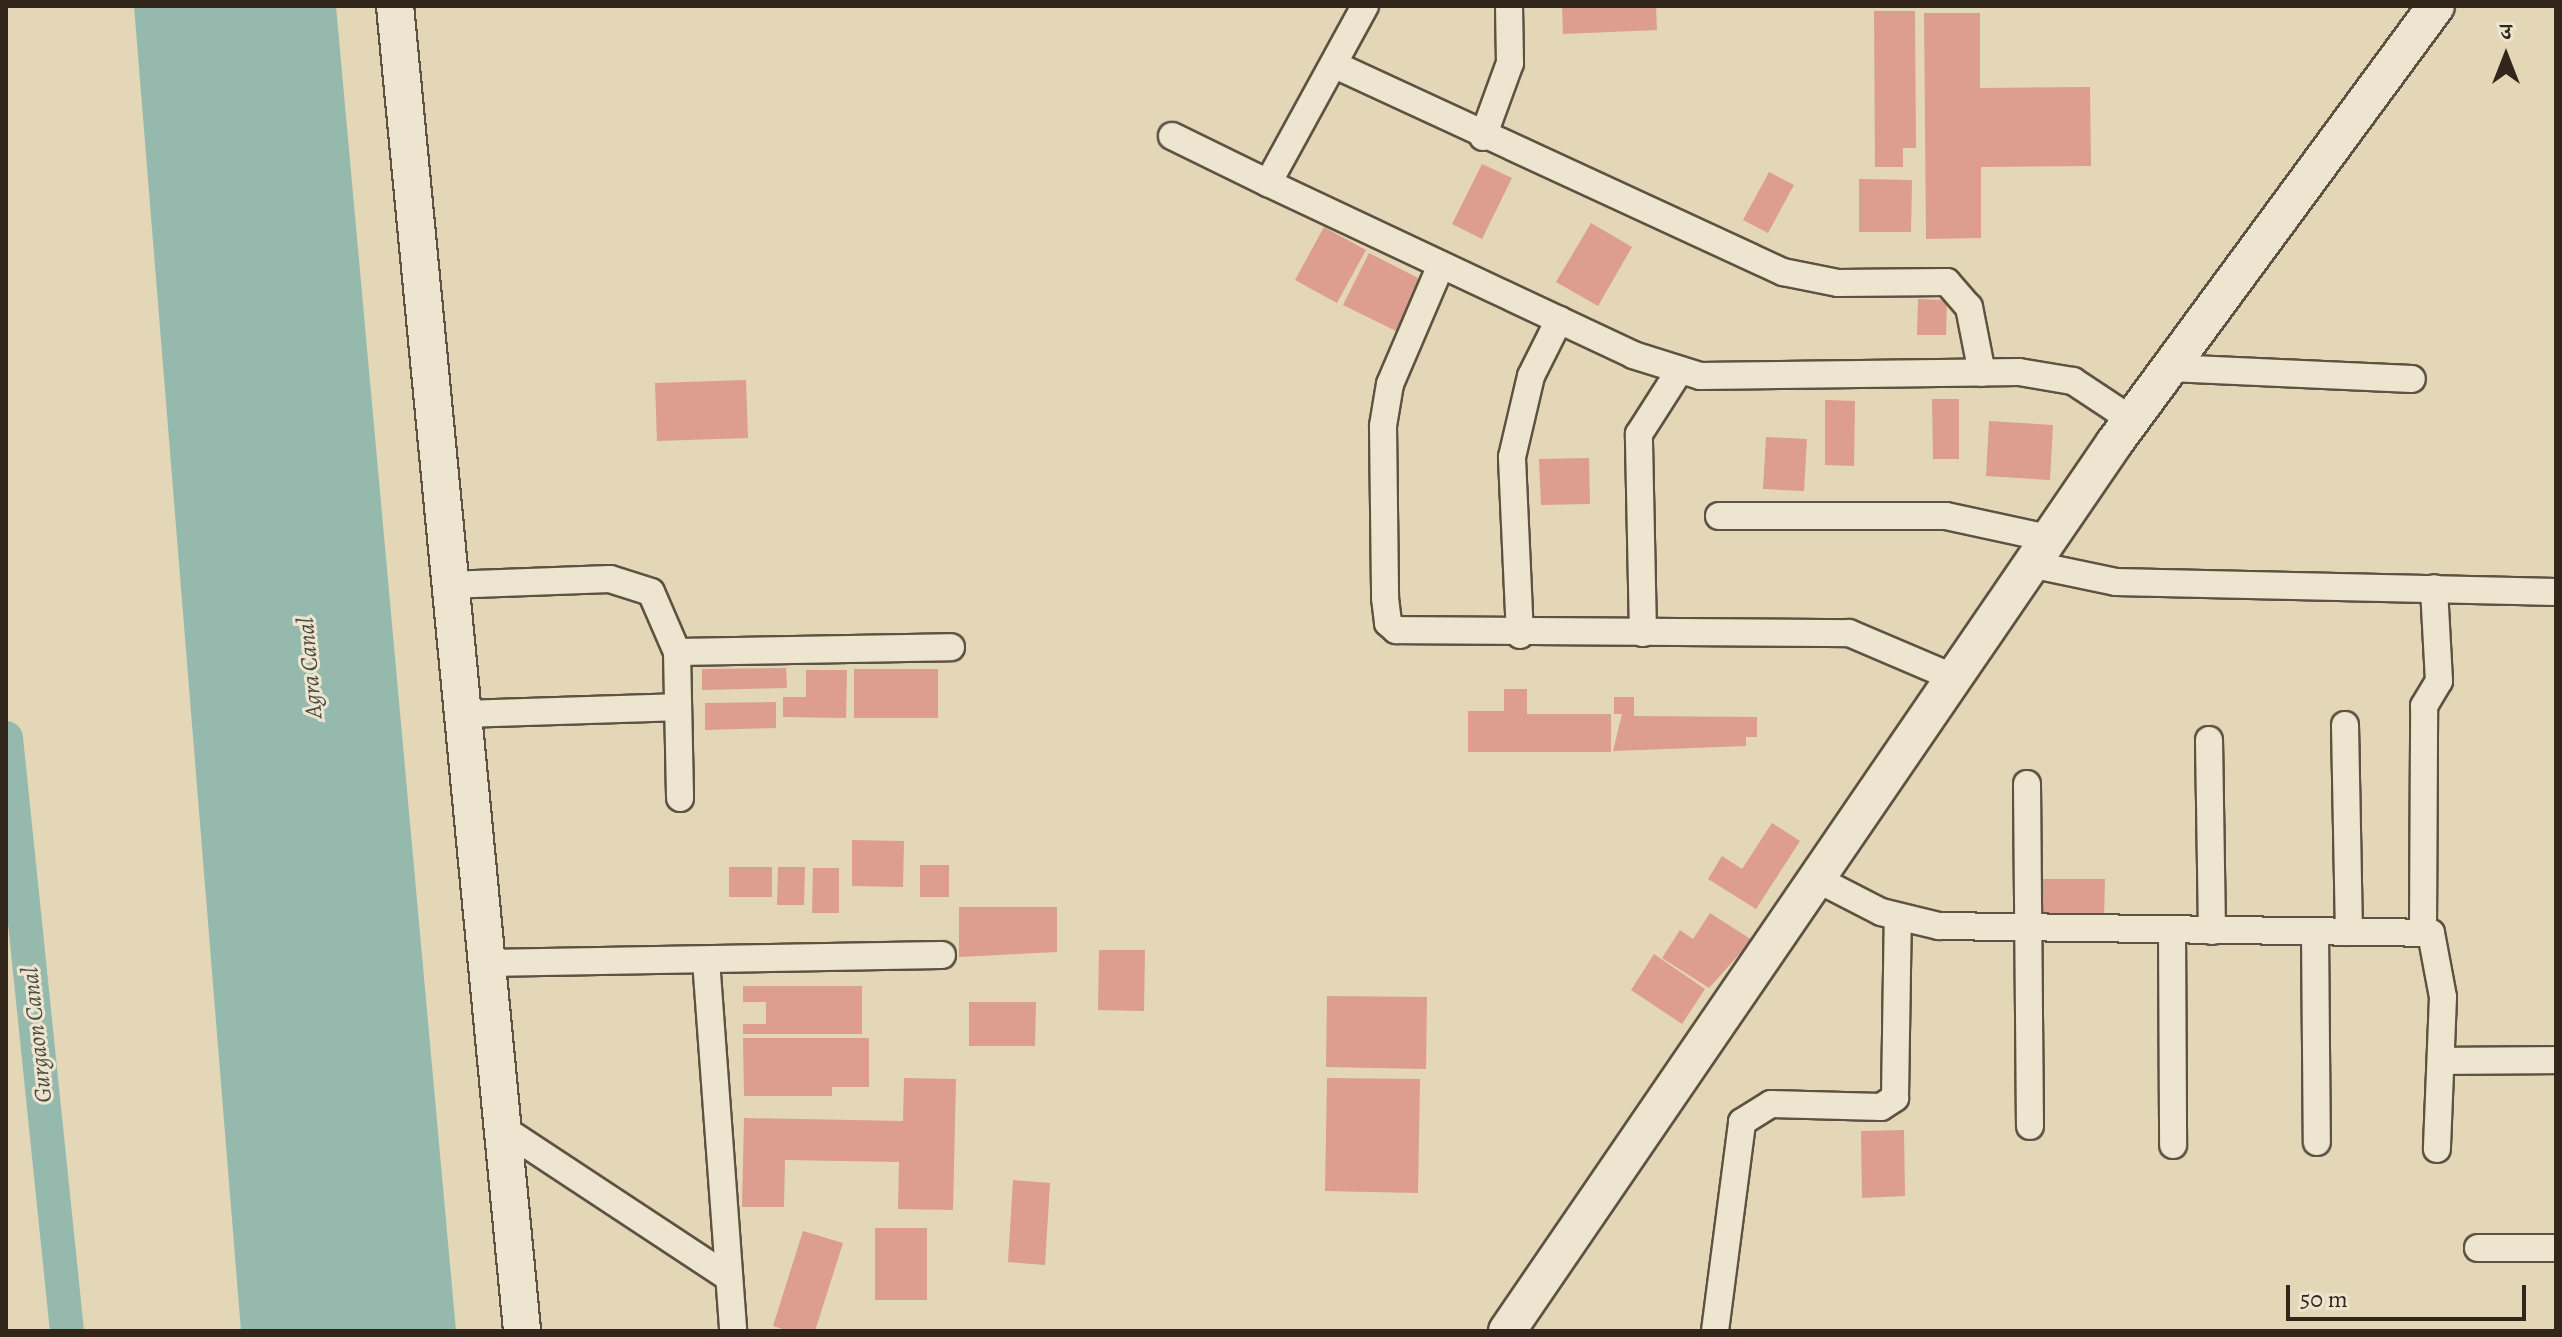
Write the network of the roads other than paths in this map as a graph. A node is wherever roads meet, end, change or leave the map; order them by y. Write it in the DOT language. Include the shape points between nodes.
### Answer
graph roads {
  1 [pos="395,6"];
  2 [pos="1365,6"];
  3 [pos="1509,6"];
  4 [pos="2436,6"];
  5 [pos="1335,65"];
  6 [pos="1172,136"];
  7 [pos="1483,137"];
  8 [pos="1268,183"];
  9 [pos="1441,265"];
  10 [pos="1559,320"];
  11 [pos="2170,368"];
  12 [pos="1680,370"];
  13 [pos="1982,373"];
  14 [pos="2412,379"];
  15 [pos="2132,420"];
  16 [pos="1719,516"];
  17 [pos="2039,551"];
  18 [pos="447,585"];
  19 [pos="2434,588"];
  20 [pos="2556,592"];
  21 [pos="1643,633"];
  22 [pos="1520,635"];
  23 [pos="951,647"];
  24 [pos="677,652"];
  25 [pos="1952,677"];
  26 [pos="678,707"];
  27 [pos="460,714"];
  28 [pos="2345,725"];
  29 [pos="2209,740"];
  30 [pos="2027,784"];
  31 [pos="680,798"];
  32 [pos="1813,877"];
  33 [pos="1898,917"];
  34 [pos="2025,930"];
  35 [pos="2172,930"];
  36 [pos="2423,930"];
  37 [pos="2212,931"];
  38 [pos="2315,932"];
  39 [pos="2349,932"];
  40 [pos="942,955"];
  41 [pos="706,960"];
  42 [pos="485,963"];
  43 [pos="2556,1060"];
  44 [pos="2443,1061"];
  45 [pos="2030,1126"];
  46 [pos="502,1128"];
  47 [pos="2317,1142"];
  48 [pos="2173,1145"];
  49 [pos="2437,1149"];
  50 [pos="2478,1248"];
  51 [pos="2556,1248"];
  52 [pos="728,1277"];
  53 [pos="522,1331"];
  54 [pos="733,1331"];
  55 [pos="1507,1331"];
  56 [pos="1715,1331"];
  1 -- 18 [label="street"];
  2 -- 5 [label="street"];
  3 -- 7 [label="street" via="1510,63"];
  4 -- 11 [label="street"];
  5 -- 7 [label="street"];
  5 -- 8 [label="street"];
  6 -- 8 [label="street"];
  7 -- 13 [label="street" via="1783,272 1838,283 1947,282 1969,307"];
  8 -- 9 [label="street"];
  9 -- 10 [label="street"];
  9 -- 22 [label="street" via="1390,384 1383,426 1388,623 1396,630"];
  10 -- 12 [label="street"];
  10 -- 22 [label="street" via="1531,376 1512,457"];
  11 -- 14 [label="street"];
  11 -- 15 [label="street"];
  12 -- 13 [label="street" via="1734,377"];
  12 -- 21 [label="street" via="1639,434"];
  13 -- 15 [label="street" via="2073,381"];
  15 -- 17 [label="street"];
  16 -- 17 [label="street" via="1946,516"];
  17 -- 19 [label="street" via="2116,582"];
  17 -- 25 [label="street"];
  18 -- 24 [label="street" via="634,582 665,612"];
  18 -- 27 [label="street"];
  19 -- 20 [label="street"];
  19 -- 36 [label="street" via="2439,681 2424,706"];
  21 -- 22 [label="street"];
  21 -- 25 [label="street" via="1849,633"];
  23 -- 24 [label="street"];
  24 -- 26 [label="street"];
  25 -- 32 [label="street"];
  26 -- 27 [label="street"];
  26 -- 31 [label="street"];
  27 -- 42 [label="street"];
  28 -- 39 [label="street"];
  29 -- 37 [label="street"];
  30 -- 34 [label="street"];
  32 -- 33 [label="street"];
  32 -- 55 [label="street"];
  33 -- 34 [label="street"];
  33 -- 56 [label="street" via="1895,1098 1881,1107 1771,1104 1742,1122"];
  34 -- 35 [label="street"];
  34 -- 45 [label="street"];
  35 -- 37 [label="street"];
  35 -- 48 [label="street"];
  36 -- 39 [label="street"];
  36 -- 44 [label="street" via="2439,945"];
  37 -- 38 [label="street"];
  38 -- 39 [label="street"];
  38 -- 47 [label="street"];
  40 -- 41 [label="street"];
  41 -- 42 [label="street"];
  41 -- 52 [label="street"];
  42 -- 46 [label="street"];
  43 -- 44 [label="street"];
  44 -- 49 [label="street"];
  46 -- 52 [label="street"];
  46 -- 53 [label="street"];
  50 -- 51 [label="street"];
  52 -- 54 [label="street"];
}
